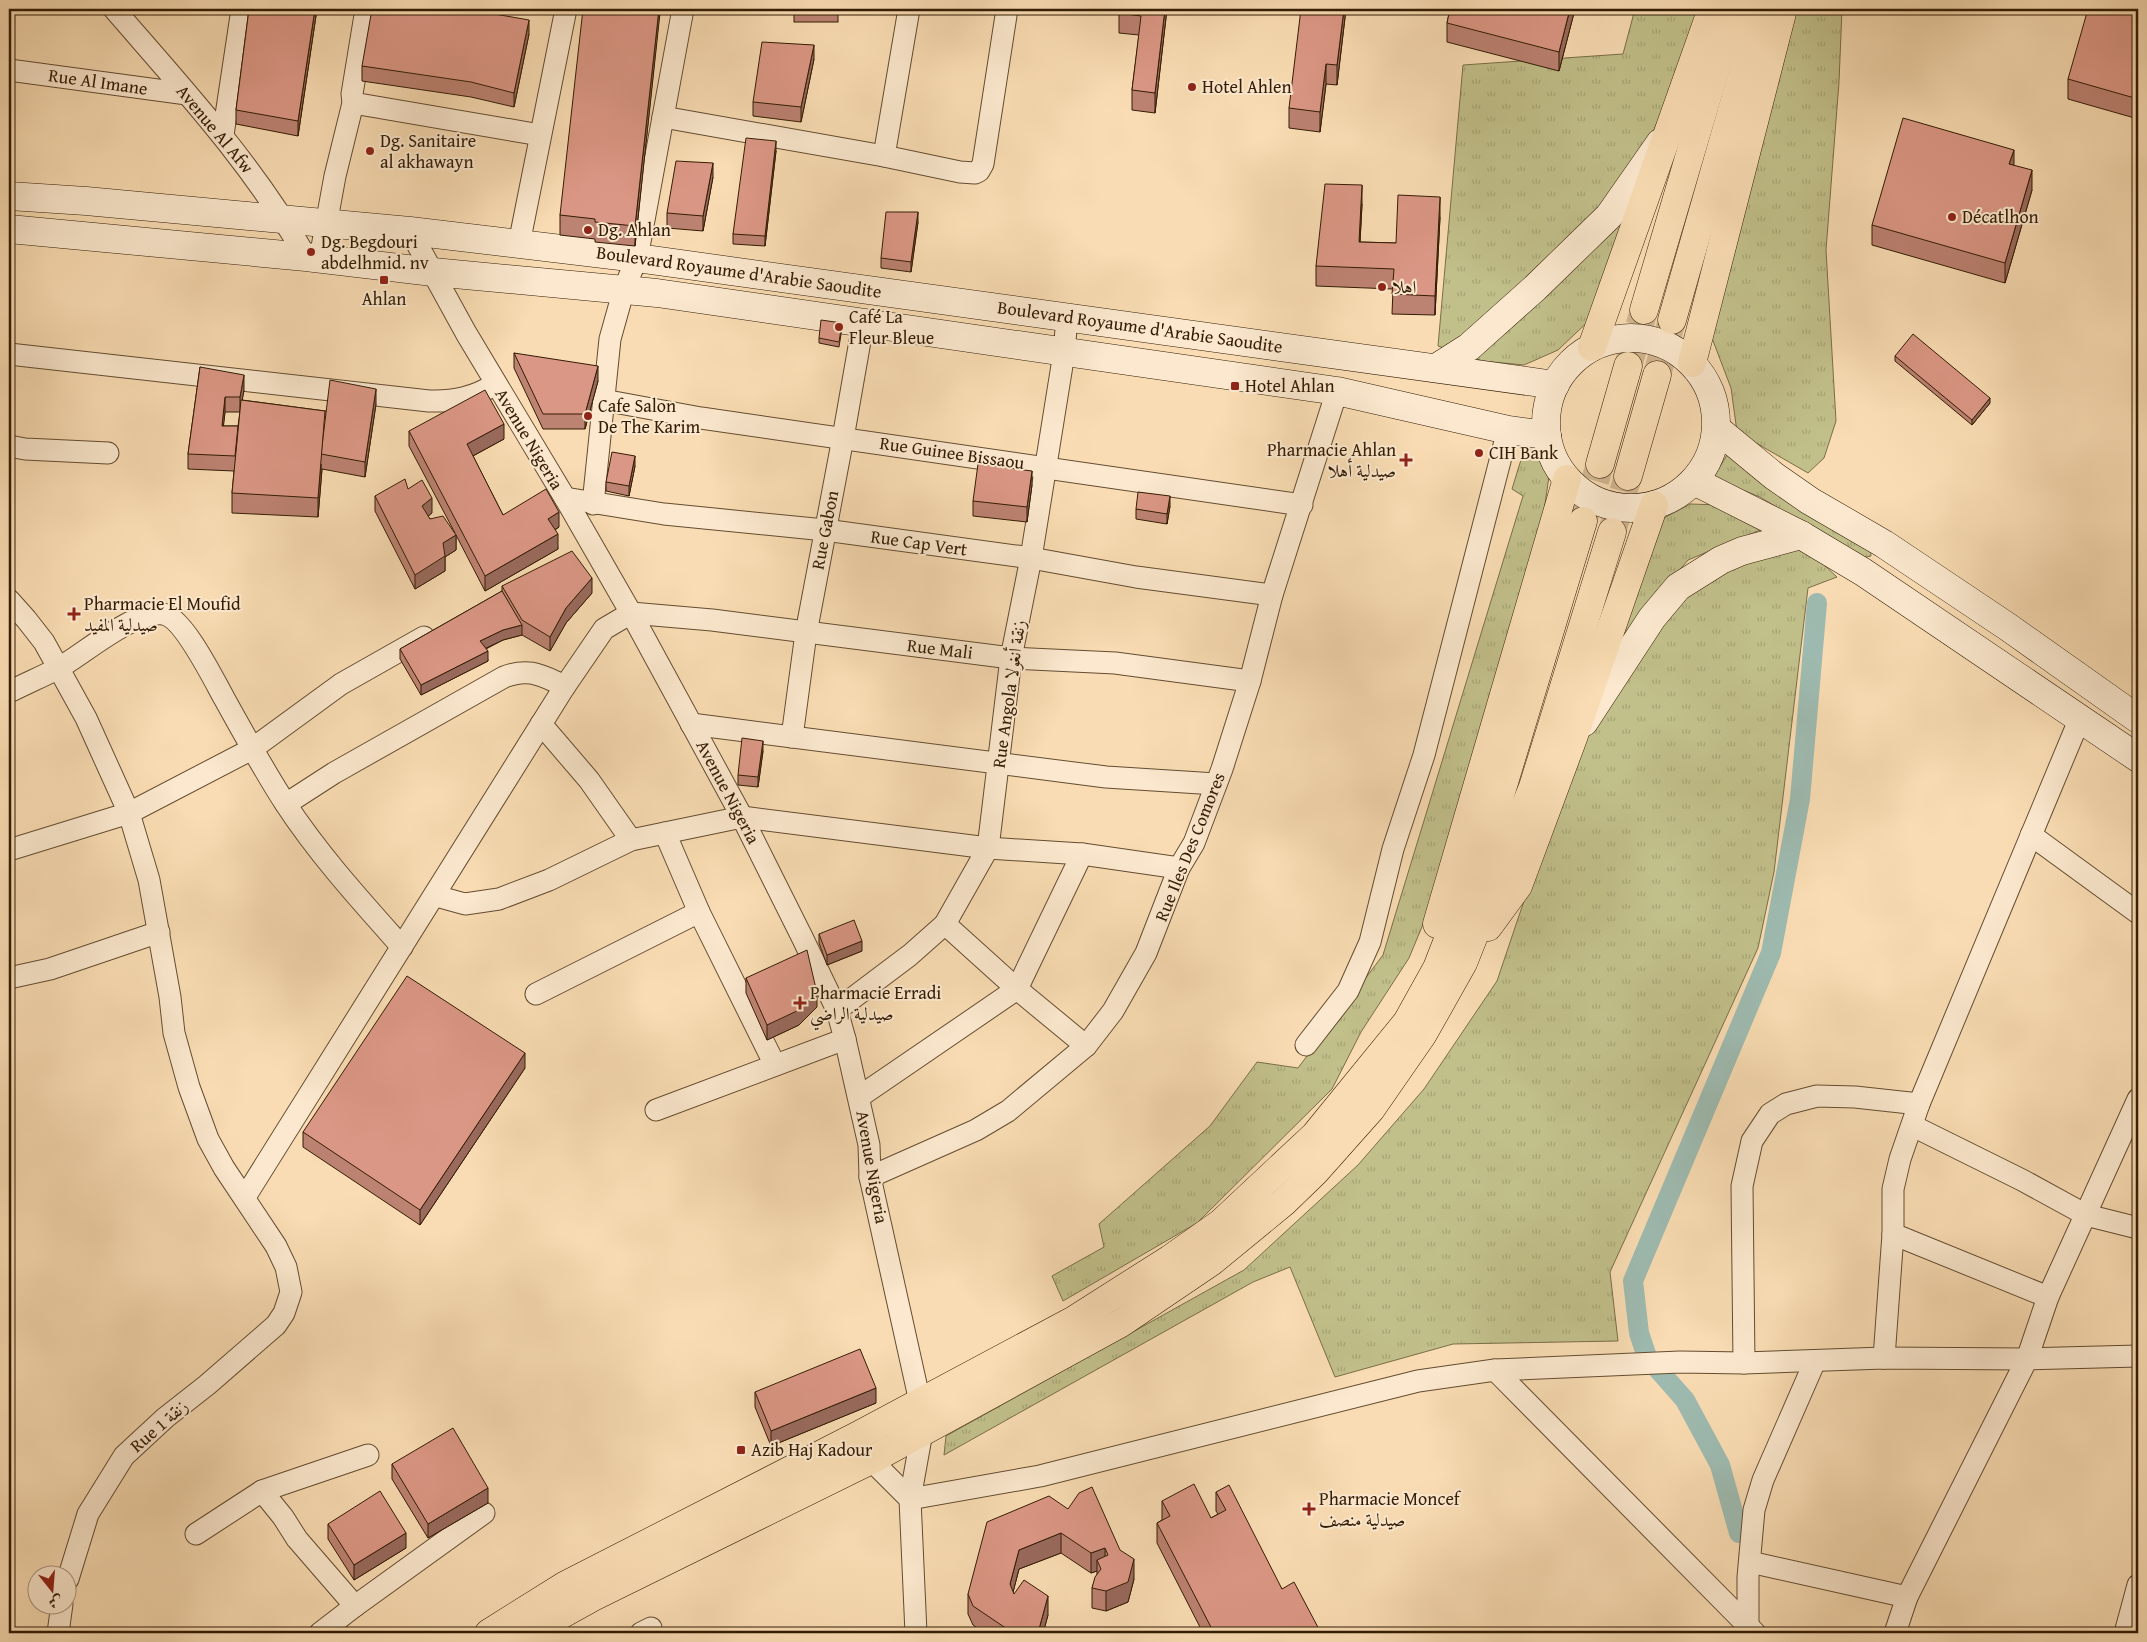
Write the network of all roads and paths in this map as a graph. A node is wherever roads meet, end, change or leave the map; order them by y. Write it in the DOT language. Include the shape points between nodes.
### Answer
graph roads {
  1 [pos="114,9"];
  2 [pos="242,9"];
  3 [pos="366,9"];
  4 [pos="566,9"];
  5 [pos="683,9"];
  6 [pos="909,9"];
  7 [pos="1007,9"];
  8 [pos="1712,9"];
  9 [pos="1733,9"];
  10 [pos="1761,9"];
  11 [pos="1783,9"];
  12 [pos="9,52"];
  13 [pos="16,71"];
  14 [pos="187,94"];
  15 [pos="353,103"];
  16 [pos="663,117"];
  17 [pos="1670,128"];
  18 [pos="223,135"];
  19 [pos="540,135"];
  20 [pos="884,156"];
  21 [pos="9,196"];
  22 [pos="286,221"];
  23 [pos="325,224"];
  24 [pos="9,229"];
  25 [pos="410,231"];
  26 [pos="519,244"];
  27 [pos="313,258"];
  28 [pos="637,258"];
  29 [pos="433,272"];
  30 [pos="624,289"];
  31 [pos="1644,310"];
  32 [pos="1067,317"];
  33 [pos="1672,320"];
  34 [pos="863,324"];
  35 [pos="1592,347"];
  36 [pos="1064,353"];
  37 [pos="9,354"];
  38 [pos="1692,363"];
  39 [pos="1628,366"];
  40 [pos="1436,368"];
  41 [pos="1657,375"];
  42 [pos="496,384"];
  43 [pos="1555,386"];
  44 [pos="1337,391"];
  45 [pos="602,400"];
  46 [pos="1717,429"];
  47 [pos="1508,430"];
  48 [pos="1547,435"];
  49 [pos="843,438"];
  50 [pos="9,446"];
  51 [pos="108,453"];
  52 [pos="1600,464"];
  53 [pos="1046,467"];
  54 [pos="1628,476"];
  55 [pos="1567,479"];
  56 [pos="1694,481"];
  57 [pos="565,498"];
  58 [pos="593,504"];
  59 [pos="1302,505"];
  60 [pos="1654,505"];
  61 [pos="1583,522"];
  62 [pos="824,530"];
  63 [pos="1612,532"];
  64 [pos="1802,535"];
  65 [pos="1031,558"];
  66 [pos="1272,595"];
  67 [pos="9,600"];
  68 [pos="631,613"];
  69 [pos="442,627"];
  70 [pos="806,633"];
  71 [pos="1011,658"];
  72 [pos="58,668"];
  73 [pos="1250,681"];
  74 [pos="565,686"];
  75 [pos="9,692"];
  76 [pos="2080,718"];
  77 [pos="2138,719"];
  78 [pos="541,724"];
  79 [pos="691,724"];
  80 [pos="792,737"];
  81 [pos="1573,738"];
  82 [pos="252,749"];
  83 [pos="2138,758"];
  84 [pos="1000,763"];
  85 [pos="1216,784"];
  86 [pos="286,804"];
  87 [pos="129,813"];
  88 [pos="742,816"];
  89 [pos="666,833"];
  90 [pos="2031,835"];
  91 [pos="631,840"];
  92 [pos="988,848"];
  93 [pos="9,850"];
  94 [pos="1082,854"];
  95 [pos="1179,868"];
  96 [pos="436,896"];
  97 [pos="699,912"];
  98 [pos="2138,913"];
  99 [pos="945,924"];
  100 [pos="158,932"];
  101 [pos="402,948"];
  102 [pos="1462,963"];
  103 [pos="9,978"];
  104 [pos="1017,989"];
  105 [pos="536,994"];
  106 [pos="836,1010"];
  107 [pos="1407,1022"];
  108 [pos="845,1039"];
  109 [pos="1086,1046"];
  110 [pos="1306,1046"];
  111 [pos="775,1065"];
  112 [pos="860,1097"];
  113 [pos="2138,1098"];
  114 [pos="1919,1104"];
  115 [pos="656,1110"];
  116 [pos="1913,1126"];
  117 [pos="870,1176"];
  118 [pos="245,1197"];
  119 [pos="2086,1215"];
  120 [pos="2138,1228"];
  121 [pos="1893,1234"];
  122 [pos="2048,1296"];
  123 [pos="2138,1356"];
  124 [pos="1884,1358"];
  125 [pos="2027,1359"];
  126 [pos="1815,1360"];
  127 [pos="1744,1363"];
  128 [pos="1495,1370"];
  129 [pos="920,1402"];
  130 [pos="922,1432"];
  131 [pos="368,1455"];
  132 [pos="871,1460"];
  133 [pos="262,1491"];
  134 [pos="910,1499"];
  135 [pos="484,1514"];
  136 [pos="196,1534"];
  137 [pos="1750,1562"];
  138 [pos="73,1564"];
  139 [pos="2138,1585"];
  140 [pos="1907,1598"];
  141 [pos="355,1606"];
  142 [pos="61,1614"];
  143 [pos="1751,1630"];
  144 [pos="58,1633"];
  145 [pos="320,1633"];
  146 [pos="489,1633"];
  147 [pos="528,1633"];
  148 [pos="916,1633"];
  149 [pos="1895,1633"];
  150 [pos="2125,1633"];
  1 -- 14 [label="street, Avenue Al Afw"];
  2 -- 18 [label="street"];
  3 -- 15 [label="street"];
  4 -- 19 [label="street"];
  5 -- 16 [label="street"];
  6 -- 20 [label="street"];
  7 -- 20 [label="street" via="982,168 975,173 960,172"];
  8 -- 17 [label="highway"];
  9 -- 31 [label="highway"];
  10 -- 33 [label="highway"];
  11 -- 38 [label="highway"];
  12 -- 13 [label="street"];
  13 -- 14 [label="street, Rue Al Imane"];
  14 -- 18 [label="street, Avenue Al Afw"];
  15 -- 19 [label="street"];
  15 -- 23 [label="street"];
  16 -- 20 [label="street"];
  16 -- 28 [label="street"];
  17 -- 35 [label="highway"];
  17 -- 40 [label="main road" via="1610,216 1469,347"];
  18 -- 22 [label="street, Avenue Al Afw"];
  19 -- 26 [label="street"];
  21 -- 22 [label="main road, Boulevard Royaume d'Arabie Saoudite"];
  22 -- 23 [label="main road, Boulevard Royaume d'Arabie Saoudite"];
  22 -- 27 [label="street, Avenue Al Afw"];
  23 -- 25 [label="main road, Boulevard Royaume d'Arabie Saoudite"];
  23 -- 27 [label="street"];
  24 -- 27 [label="main road, Boulevard Royaume d'Arabie Saoudite"];
  25 -- 26 [label="main road, Boulevard Royaume d'Arabie Saoudite"];
  25 -- 29 [label="street, Avenue Nigeria"];
  26 -- 28 [label="main road, Boulevard Royaume d'Arabie Saoudite"];
  27 -- 29 [label="main road, Boulevard Royaume d'Arabie Saoudite"];
  28 -- 30 [label="street"];
  28 -- 32 [label="main road, Boulevard Royaume d'Arabie Saoudite"];
  29 -- 30 [label="main road, Boulevard Royaume d'Arabie Saoudite"];
  29 -- 42 [label="street, Avenue Nigeria"];
  30 -- 34 [label="main road, Boulevard Royaume d'Arabie Saoudite"];
  30 -- 45 [label="street" via="610,339"];
  32 -- 36 [label="street, Rue Angola زنقة أنغولا"];
  32 -- 40 [label="main road, Boulevard Royaume d'Arabie Saoudite"];
  34 -- 36 [label="main road, Boulevard Royaume d'Arabie Saoudite"];
  34 -- 49 [label="street, Rue Gabon"];
  35 -- 38 [label="main road" via="1618,339 1645,338 1671,347"];
  35 -- 43 [label="main road" via="1570,363"];
  36 -- 44 [label="main road, Boulevard Royaume d'Arabie Saoudite"];
  36 -- 53 [label="street, Rue Angola زنقة أنغولا"];
  37 -- 42 [label="street" via="429,401 461,400 476,396"];
  38 -- 46 [label="main road" via="1707,382 1715,405"];
  39 -- 52 [label="highway"];
  40 -- 43 [label="main road, Boulevard Royaume d'Arabie Saoudite"];
  41 -- 54 [label="highway"];
  42 -- 57 [label="street, Avenue Nigeria"];
  43 -- 48 [label="main road" via="1547,410"];
  44 -- 47 [label="main road, Boulevard Royaume d'Arabie Saoudite"];
  44 -- 59 [label="street, Rue Iles Des Comores"];
  45 -- 49 [label="street, Rue Guinee Bissaou"];
  45 -- 58 [label="street"];
  46 -- 56 [label="main road" via="1711,456"];
  46 -- 77 [label="main road" via="1774,476 1884,544"];
  47 -- 48 [label="main road, Boulevard Royaume d'Arabie Saoudite"];
  47 -- 110 [label="street" via="1424,755 1393,849 1370,942 1348,991"];
  48 -- 55 [label="main road" via="1551,451"];
  49 -- 53 [label="street, Rue Guinee Bissaou"];
  49 -- 62 [label="street, Rue Gabon"];
  50 -- 51 [label="street"];
  53 -- 59 [label="street, Rue Guinee Bissaou"];
  53 -- 65 [label="street, Rue Angola زنقة أنغولا"];
  55 -- 60 [label="main road" via="1586,495 1607,504 1630,508"];
  55 -- 107 [label="highway"];
  56 -- 60 [label="main road" via="1676,496"];
  56 -- 64 [label="main road"];
  57 -- 58 [label="street, Rue Cap Vert"];
  57 -- 68 [label="street, Avenue Nigeria" via="582,549"];
  58 -- 62 [label="street, Rue Cap Vert"];
  59 -- 66 [label="street, Rue Iles Des Comores"];
  60 -- 81 [label="highway"];
  61 -- 107 [label="highway" via="1484,845 1437,968"];
  62 -- 65 [label="street, Rue Cap Vert"];
  62 -- 70 [label="street, Rue Gabon"];
  63 -- 102 [label="highway" via="1533,787"];
  64 -- 76 [label="main road" via="1870,576"];
  64 -- 81 [label="main road" via="1742,551 1678,587 1652,618"];
  65 -- 66 [label="street, Rue Cap Vert" via="1136,577"];
  65 -- 71 [label="street, Rue Angola زنقة أنغولا"];
  66 -- 73 [label="street, Rue Iles Des Comores"];
  67 -- 72 [label="street" via="44,642"];
  68 -- 70 [label="street, Rue Mali"];
  68 -- 74 [label="street" via="604,629"];
  68 -- 79 [label="street, Avenue Nigeria"];
  69 -- 82 [label="street" via="341,684"];
  70 -- 71 [label="street, Rue Mali"];
  70 -- 80 [label="street, Rue Gabon"];
  71 -- 73 [label="street, Rue Mali" via="1115,663"];
  71 -- 84 [label="street, Rue Angola زنقة أنغولا"];
  72 -- 75 [label="street"];
  72 -- 82 [label="street" via="130,623 150,614 165,614 180,625 194,645"];
  72 -- 87 [label="street" via="86,718"];
  73 -- 85 [label="street, Rue Iles Des Comores"];
  74 -- 78 [label="street"];
  74 -- 86 [label="street" via="533,672 524,671 504,677 334,773"];
  76 -- 83 [label="main road"];
  76 -- 90 [label="street"];
  78 -- 91 [label="street" via="588,780"];
  78 -- 96 [label="street"];
  79 -- 80 [label="street"];
  79 -- 88 [label="street, Avenue Nigeria"];
  80 -- 84 [label="street"];
  81 -- 102 [label="highway" via="1518,886"];
  82 -- 86 [label="street"];
  82 -- 87 [label="street"];
  84 -- 85 [label="street" via="1106,777"];
  84 -- 92 [label="street, Rue Angola زنقة أنغولا"];
  85 -- 95 [label="street, Rue Iles Des Comores" via="1194,843"];
  86 -- 101 [label="street" via="340,876"];
  87 -- 93 [label="street"];
  87 -- 100 [label="street" via="149,880"];
  88 -- 89 [label="street"];
  88 -- 92 [label="street"];
  88 -- 106 [label="street, Avenue Nigeria"];
  89 -- 91 [label="street"];
  89 -- 97 [label="street"];
  90 -- 98 [label="street"];
  90 -- 114 [label="street"];
  91 -- 96 [label="street" via="549,880 500,899 465,904"];
  92 -- 94 [label="street"];
  92 -- 99 [label="street, Rue Angola زنقة أنغولا"];
  94 -- 95 [label="street"];
  94 -- 104 [label="street"];
  95 -- 109 [label="street, Rue Iles Des Comores" via="1146,953 1114,1011"];
  96 -- 101 [label="street"];
  97 -- 105 [label="street"];
  97 -- 111 [label="street"];
  99 -- 104 [label="street"];
  99 -- 106 [label="street, Rue Angola زنقة أنغولا" via="910,955"];
  100 -- 103 [label="street" via="50,970"];
  100 -- 118 [label="street" via="174,1032 189,1087 208,1139"];
  101 -- 118 [label="street"];
  102 -- 130 [label="highway" via="1424,1034 1371,1109 1315,1172 1276,1208 1211,1262 1121,1323"];
  104 -- 109 [label="street"];
  104 -- 112 [label="street"];
  106 -- 108 [label="street, Avenue Nigeria"];
  107 -- 129 [label="highway" via="1315,1135 1221,1223 1074,1320"];
  108 -- 111 [label="street"];
  108 -- 112 [label="street, Avenue Nigeria"];
  109 -- 117 [label="street, Rue Iles Des Comores" via="1008,1111 976,1130"];
  111 -- 115 [label="street"];
  112 -- 117 [label="street, Avenue Nigeria" via="869,1145"];
  113 -- 119 [label="street"];
  114 -- 116 [label="street"];
  114 -- 127 [label="street" via="1817,1096 1786,1104 1770,1114 1752,1141 1742,1186"];
  116 -- 119 [label="street"];
  116 -- 121 [label="street" via="1893,1189"];
  117 -- 129 [label="street, Avenue Nigeria"];
  118 -- 138 [label="street, Rue 1 زنقة" via="286,1267 291,1292 284,1313 276,1325 124,1456 88,1514"];
  119 -- 120 [label="street"];
  119 -- 122 [label="street"];
  121 -- 122 [label="street"];
  121 -- 124 [label="street"];
  122 -- 125 [label="street"];
  123 -- 125 [label="street"];
  124 -- 125 [label="street"];
  124 -- 126 [label="street"];
  125 -- 140 [label="street"];
  126 -- 127 [label="street"];
  126 -- 137 [label="street" via="1763,1480 1754,1510"];
  127 -- 128 [label="street" via="1680,1362"];
  128 -- 134 [label="street" via="1418,1381 1040,1476"];
  128 -- 143 [label="street"];
  129 -- 146 [label="highway" via="564,1586"];
  130 -- 132 [label="highway"];
  130 -- 134 [label="street"];
  131 -- 133 [label="street"];
  132 -- 134 [label="street"];
  132 -- 147 [label="highway" via="593,1597"];
  133 -- 136 [label="street"];
  133 -- 141 [label="street" via="297,1539"];
  134 -- 148 [label="street"];
  135 -- 141 [label="street"];
  137 -- 140 [label="street"];
  137 -- 143 [label="street"];
  139 -- 150 [label="street"];
  140 -- 149 [label="street"];
  141 -- 145 [label="street"];
  142 -- 144 [label="street"];
}
